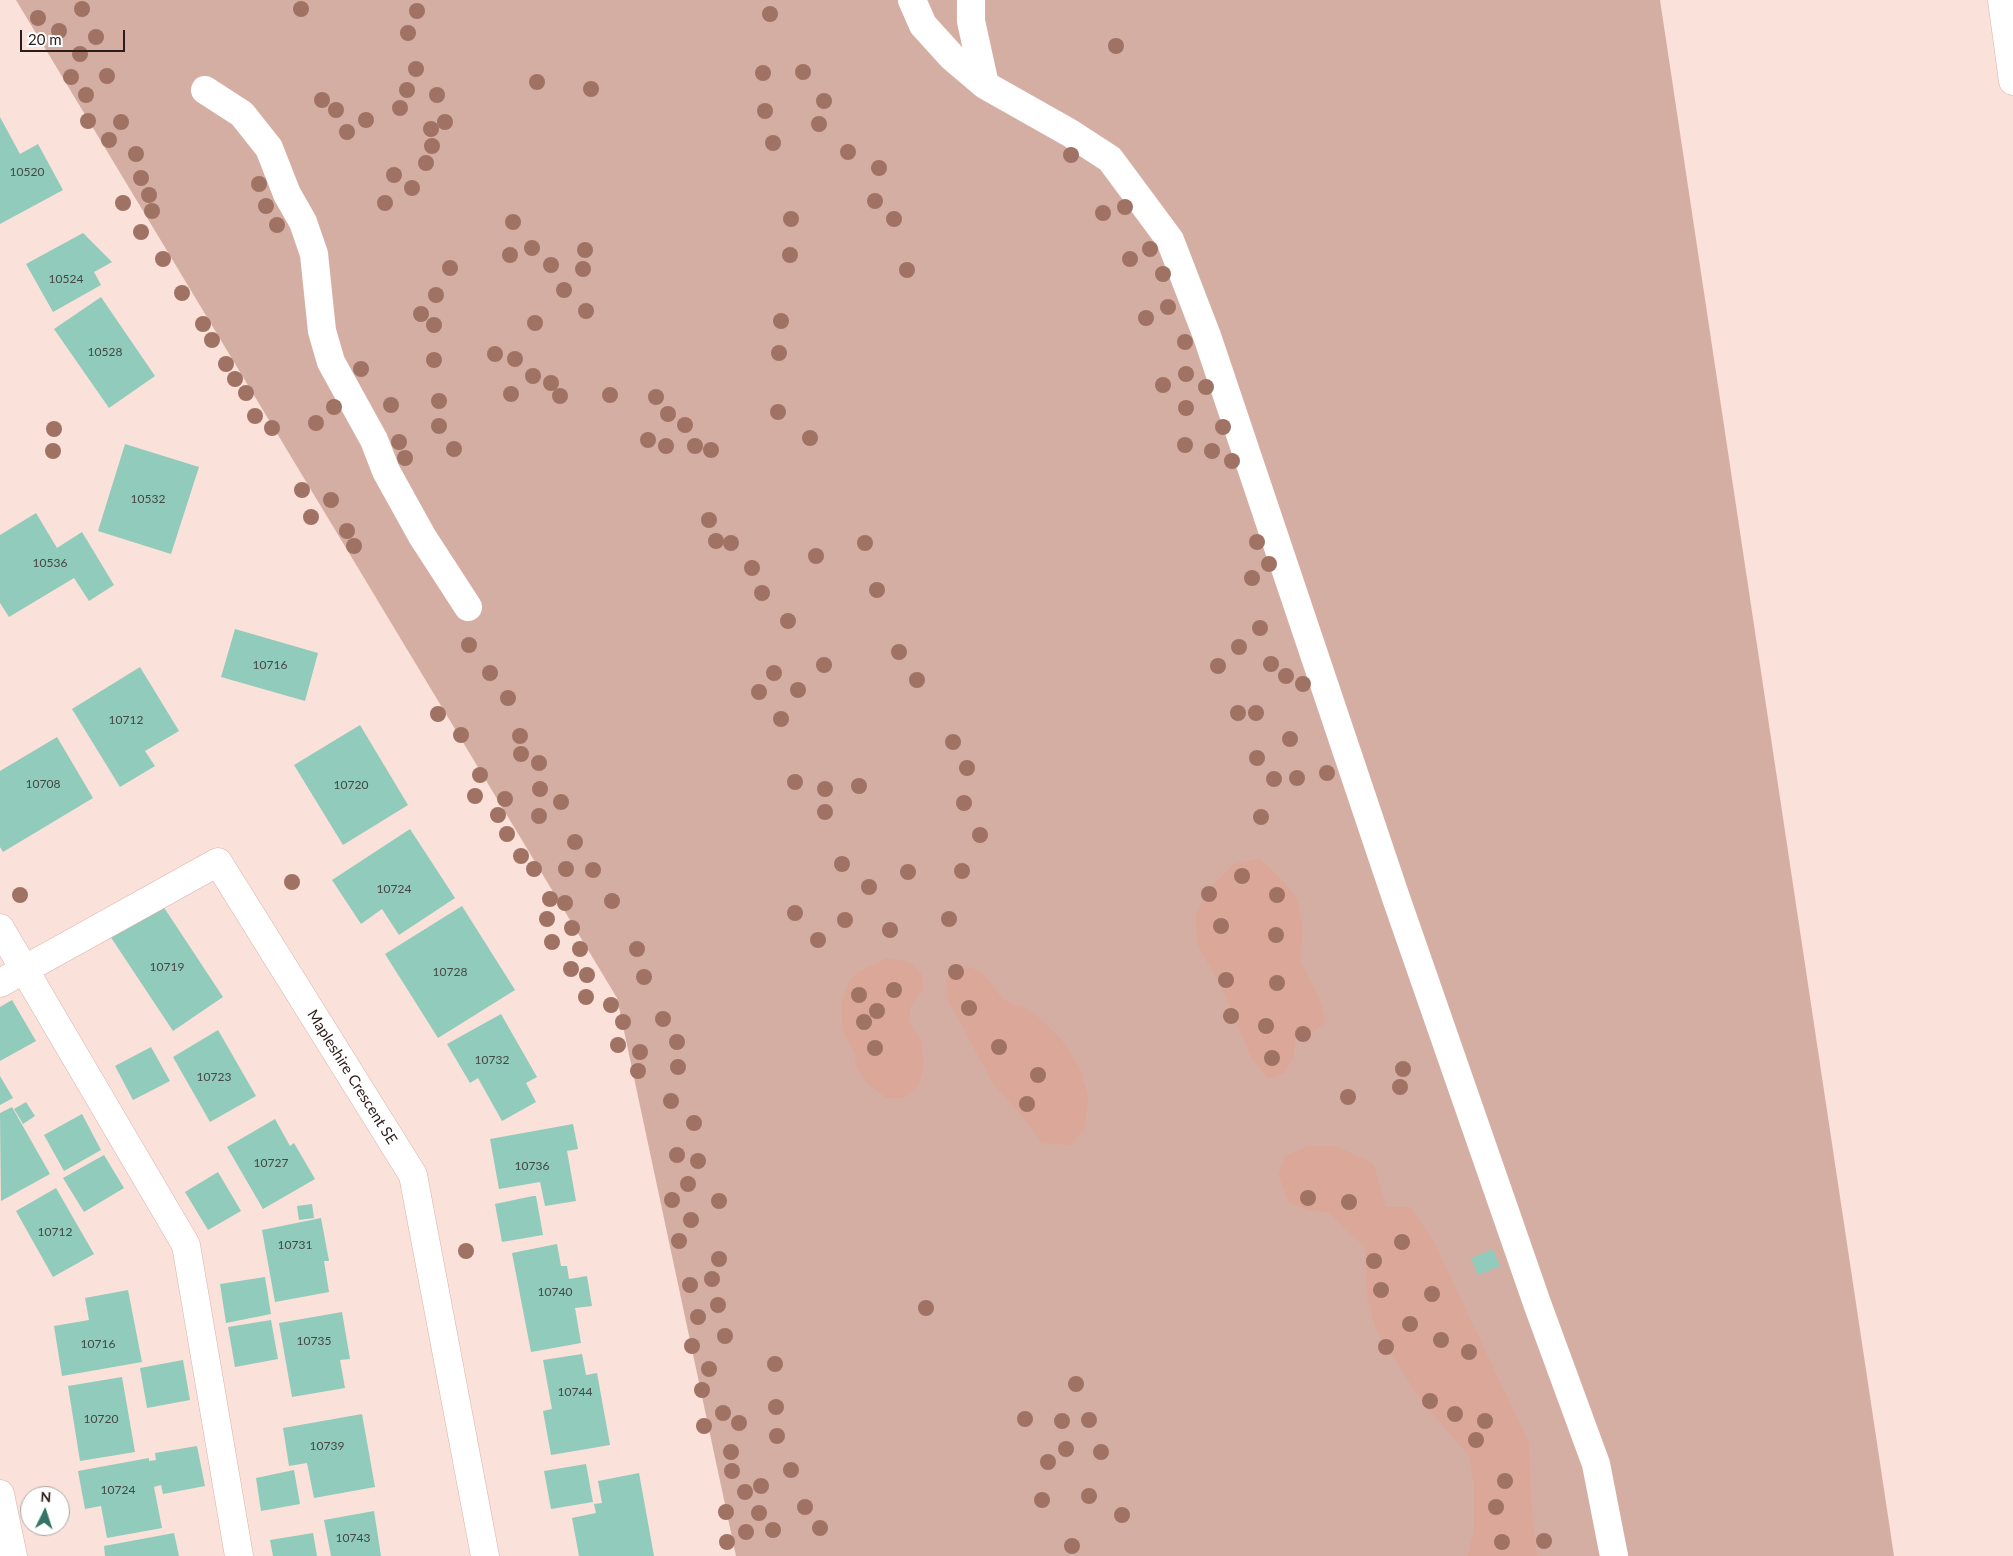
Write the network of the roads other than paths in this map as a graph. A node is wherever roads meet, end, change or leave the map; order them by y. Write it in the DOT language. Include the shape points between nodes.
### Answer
graph roads {
  1 [pos="912,0"];
  2 [pos="971,0"];
  3 [pos="2002,0"];
  4 [pos="2013,81"];
  5 [pos="985,85"];
  6 [pos="205,90"];
  7 [pos="468,607"];
  8 [pos="0,928"];
  9 [pos="24,970"];
  10 [pos="0,983"];
  11 [pos="0,1494"];
  12 [pos="13,1556"];
  13 [pos="239,1556"];
  14 [pos="486,1556"];
  15 [pos="1614,1556"];
  1 -- 5 [label="main road" via="923,25 952,57"];
  2 -- 5 [label="main road" via="971,21"];
  3 -- 4 [label="main road"];
  5 -- 15 [label="main road" via="1110,159 1170,240 1208,336 1395,895 1596,1464"];
  6 -- 7 [label="main road" via="242,114 269,148 314,254 322,331 331,362 422,536"];
  8 -- 9 [label="main road"];
  9 -- 10 [label="main road, Mapleshire Crescent SE"];
  9 -- 13 [label="main road" via="186,1245"];
  9 -- 14 [label="main road, Mapleshire Crescent SE" via="218,862 413,1175"];
  11 -- 12 [label="main road"];
}
